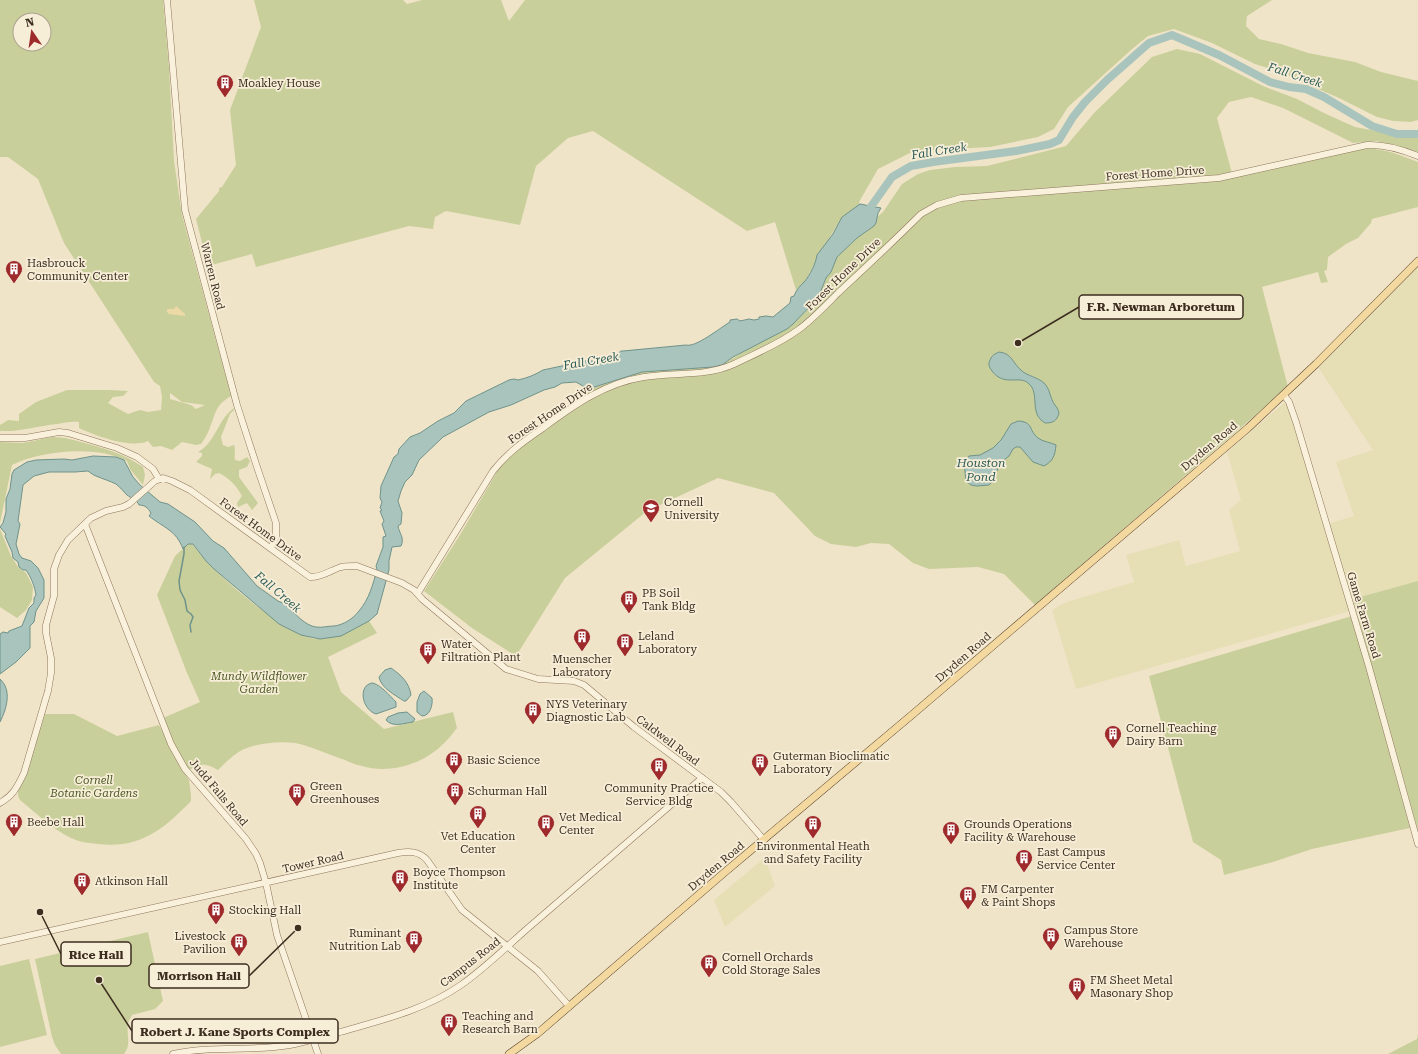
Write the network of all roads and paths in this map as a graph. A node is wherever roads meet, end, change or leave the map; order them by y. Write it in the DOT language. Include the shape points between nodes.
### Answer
graph roads {
  1 [pos="167,0"];
  2 [pos="1418,156"];
  3 [pos="1418,261"];
  4 [pos="1284,395"];
  5 [pos="0,438"];
  6 [pos="159,479"];
  7 [pos="85,524"];
  8 [pos="271,548"];
  9 [pos="418,593"];
  10 [pos="702,778"];
  11 [pos="0,803"];
  12 [pos="764,840"];
  13 [pos="1418,844"];
  14 [pos="266,883"];
  15 [pos="0,942"];
  16 [pos="508,946"];
  17 [pos="569,1006"];
  18 [pos="313,1039"];
  19 [pos="172,1054"];
  20 [pos="318,1054"];
  21 [pos="509,1054"];
  1 -- 8 [label="street, Warren Road" via="185,210 237,405 276,523 276,537"];
  2 -- 9 [label="street, Forest Home Drive" via="1392,147 1367,145 1219,178 961,198 937,205 921,214 808,322 786,338 718,370 631,379 605,388 565,412 516,447 493,472"];
  3 -- 4 [label="main road, Dryden Road"];
  4 -- 12 [label="main road, Dryden Road"];
  4 -- 13 [label="street, Game Farm Road" via="1290,404 1369,667"];
  5 -- 6 [label="street" via="68,433 118,448 137,457 153,469"];
  6 -- 7 [label="street" via="123,507 99,514"];
  6 -- 8 [label="street, Forest Home Drive" via="172,480 190,490"];
  7 -- 11 [label="street" via="68,540 54,566 54,596 46,625 51,658 48,691 24,773 11,796"];
  7 -- 14 [label="street, Judd Falls Road" via="171,744 185,769 250,845 260,863"];
  8 -- 9 [label="street, Forest Home Drive" via="310,577 318,577 344,566 357,566 398,581"];
  9 -- 10 [label="street, Caldwell Road" via="503,667 538,679 574,681 584,685 634,727"];
  10 -- 12 [label="street, Caldwell Road" via="731,802"];
  10 -- 16 [label="street, Campus Road"];
  12 -- 17 [label="main road, Dryden Road"];
  14 -- 15 [label="street, Tower Road"];
  14 -- 16 [label="street, Tower Road" via="404,852 415,852 429,862 462,910"];
  14 -- 18 [label="street, Judd Falls Road" via="277,935"];
  16 -- 17 [label="street, Tower Road" via="538,971"];
  16 -- 18 [label="street, Campus Road" via="462,984 429,1003 392,1017"];
  17 -- 21 [label="main road, Dryden Road"];
  18 -- 19 [label="street, Campus Road" via="284,1046 191,1050"];
  18 -- 20 [label="street, Judd Falls Road"];
}
